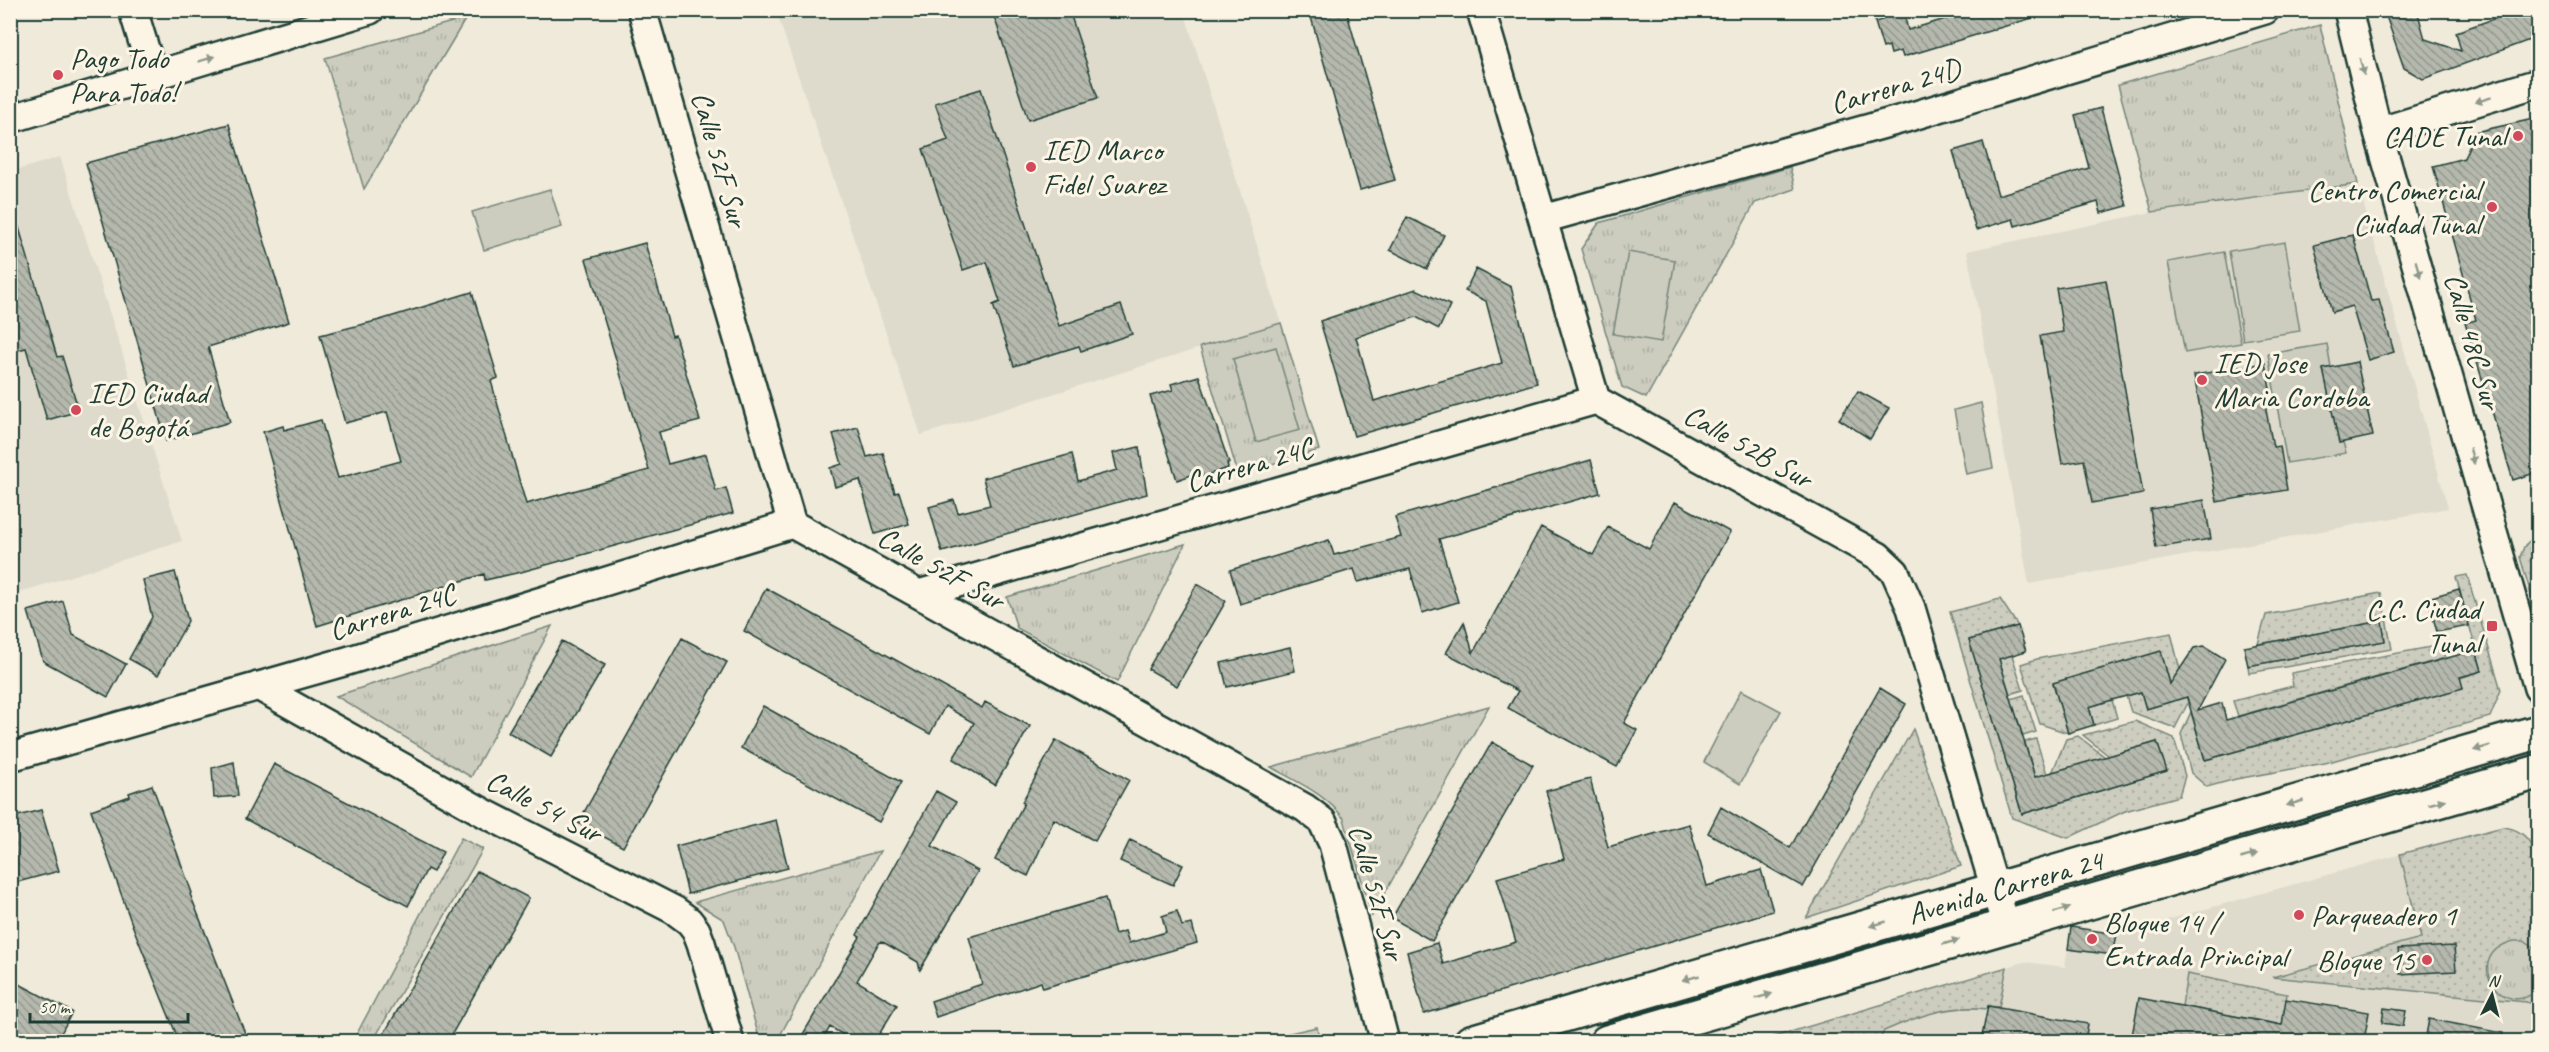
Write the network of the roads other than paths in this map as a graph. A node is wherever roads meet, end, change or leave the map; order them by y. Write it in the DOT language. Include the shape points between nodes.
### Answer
graph roads {
  1 [pos="133,10"];
  2 [pos="370,10"];
  3 [pos="642,10"];
  4 [pos="1481,10"];
  5 [pos="2265,10"];
  6 [pos="2348,10"];
  7 [pos="304,20"];
  8 [pos="153,75"];
  9 [pos="2538,83"];
  10 [pos="10,119"];
  11 [pos="2378,132"];
  12 [pos="1542,219"];
  13 [pos="1596,400"];
  14 [pos="792,524"];
  15 [pos="919,594"];
  16 [pos="258,686"];
  17 [pos="2538,688"];
  18 [pos="2538,732"];
  19 [pos="10,757"];
  20 [pos="2538,772"];
  21 [pos="1995,890"];
  22 [pos="2006,926"];
  23 [pos="729,1041"];
  24 [pos="1385,1041"];
  25 [pos="1471,1041"];
  26 [pos="1607,1041"];
  1 -- 8 [label="street"];
  2 -- 7 [label="street"];
  3 -- 14 [label="street, Calle 52F Sur"];
  4 -- 12 [label="street"];
  5 -- 12 [label="street, Carrera 24D" via="1906,118"];
  6 -- 11 [label="street, Calle 48C Sur, one-way"];
  8 -- 7 [label="street, one-way"];
  8 -- 10 [label="street"];
  9 -- 11 [label="street, one-way"];
  11 -- 17 [label="street, Calle 48C Sur, one-way"];
  12 -- 13 [label="street"];
  13 -- 15 [label="street, Carrera 24C"];
  13 -- 21 [label="street, Calle 52B Sur" via="1878,556 1895,572 1911,608"];
  14 -- 15 [label="street, Calle 52F Sur"];
  14 -- 16 [label="street, Carrera 24C"];
  15 -- 24 [label="street, Calle 52F Sur" via="1305,807 1322,820 1333,844"];
  16 -- 19 [label="street, Carrera 24C"];
  16 -- 23 [label="street, Calle 54 Sur" via="486,814 639,891 689,921 701,943"];
  18 -- 21 [label="main road, Avenida Carrera 24, one-way"];
  22 -- 20 [label="main road, Avenida Carrera 24, one-way"];
  21 -- 22 [label="street, Calle 52B Sur"];
  21 -- 25 [label="main road, Avenida Carrera 24, one-way"];
  26 -- 22 [label="main road, Avenida Carrera 24, one-way"];
}
